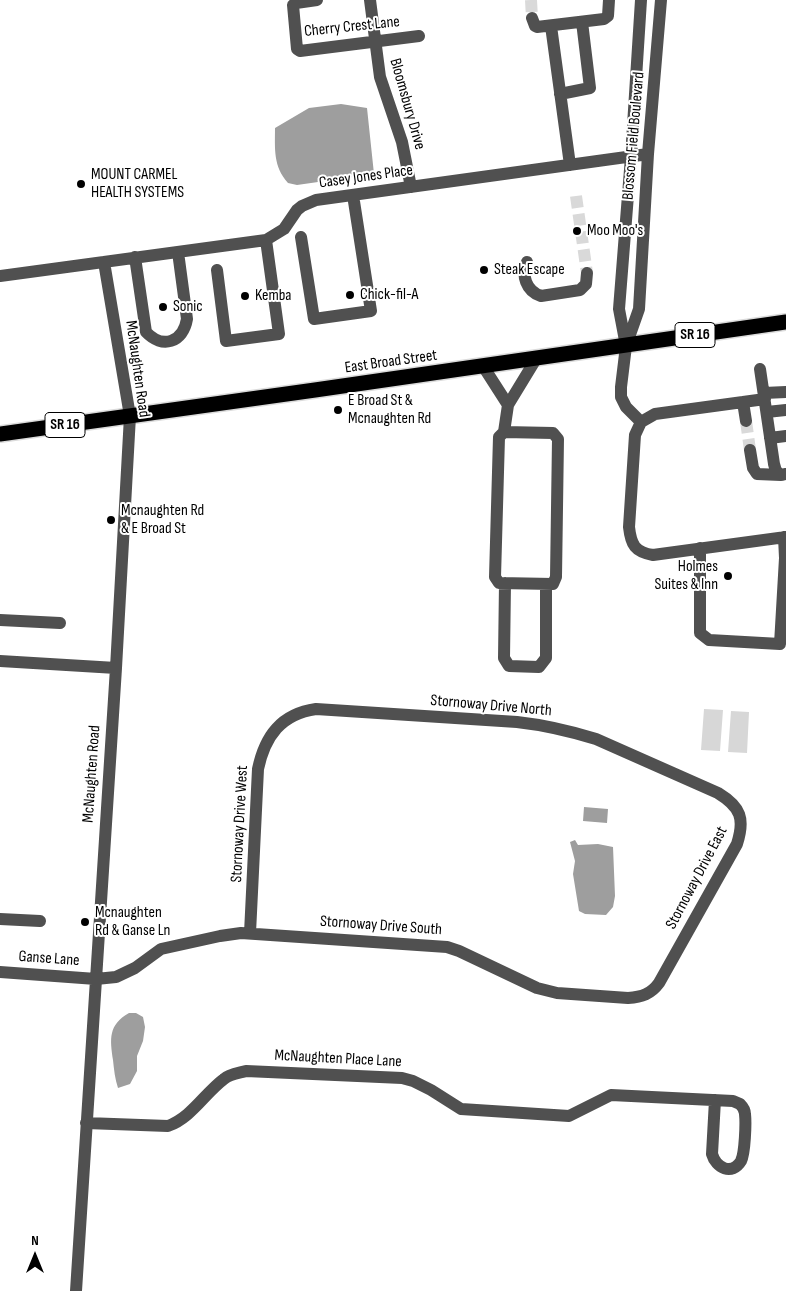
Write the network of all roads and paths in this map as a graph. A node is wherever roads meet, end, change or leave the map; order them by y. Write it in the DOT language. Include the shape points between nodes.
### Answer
graph roads {
  1 [pos="317,0"];
  2 [pos="370,0"];
  3 [pos="609,0"];
  4 [pos="638,0"];
  5 [pos="660,1"];
  6 [pos="532,18"];
  7 [pos="582,22"];
  8 [pos="551,26"];
  9 [pos="419,36"];
  10 [pos="375,42"];
  11 [pos="560,94"];
  12 [pos="648,154"];
  13 [pos="631,157"];
  14 [pos="570,165"];
  15 [pos="410,187"];
  16 [pos="354,195"];
  17 [pos="301,237"];
  18 [pos="266,240"];
  19 [pos="178,252"];
  20 [pos="135,257"];
  21 [pos="104,262"];
  22 [pos="527,262"];
  23 [pos="217,270"];
  24 [pos="587,274"];
  25 [pos="0,276"];
  26 [pos="786,322"];
  27 [pos="626,346"];
  28 [pos="536,358"];
  29 [pos="483,366"];
  30 [pos="760,369"];
  31 [pos="786,392"];
  32 [pos="765,401"];
  33 [pos="743,402"];
  34 [pos="508,405"];
  35 [pos="786,410"];
  36 [pos="130,416"];
  37 [pos="746,421"];
  38 [pos="641,422"];
  39 [pos="504,432"];
  40 [pos="0,434"];
  41 [pos="786,436"];
  42 [pos="770,438"];
  43 [pos="750,450"];
  44 [pos="783,474"];
  45 [pos="785,537"];
  46 [pos="700,548"];
  47 [pos="505,584"];
  48 [pos="546,584"];
  49 [pos="0,620"];
  50 [pos="60,623"];
  51 [pos="0,661"];
  52 [pos="116,668"];
  53 [pos="282,723"];
  54 [pos="718,793"];
  55 [pos="0,919"];
  56 [pos="40,921"];
  57 [pos="250,933"];
  58 [pos="0,972"];
  59 [pos="96,979"];
  60 [pos="659,983"];
  61 [pos="715,1100"];
  62 [pos="86,1122"];
  63 [pos="76,1291"];
  1 -- 10 [label="street, Cherry Crest Lane" via="293,5 297,49"];
  2 -- 10 [label="street, Bloomsbury Drive"];
  3 -- 7 [label="street" via="607,18"];
  4 -- 5 [label="street"];
  4 -- 13 [label="street, Blossom Field Boulevard"];
  5 -- 12 [label="street, Blossom Field Boulevard"];
  6 -- 8 [label="street" via="537,27"];
  7 -- 8 [label="street"];
  7 -- 11 [label="street" via="590,88"];
  8 -- 11 [label="street"];
  9 -- 10 [label="street, Cherry Crest Lane"];
  10 -- 15 [label="street, Bloomsbury Drive" via="380,77 402,142"];
  11 -- 14 [label="street"];
  12 -- 13 [label="street, Casey Jones Place"];
  12 -- 27 [label="street, Blossom Field Boulevard" via="638,310"];
  13 -- 14 [label="street, Casey Jones Place"];
  13 -- 27 [label="street, Blossom Field Boulevard" via="619,309"];
  14 -- 15 [label="street, Casey Jones Place"];
  15 -- 16 [label="street, Casey Jones Place"];
  16 -- 17 [label="street" via="371,311 314,320"];
  16 -- 18 [label="street, Casey Jones Place" via="316,200 302,206 284,229"];
  18 -- 19 [label="street, Casey Jones Place"];
  18 -- 23 [label="street" via="279,334 226,341"];
  19 -- 20 [label="street, Casey Jones Place"];
  19 -- 20 [label="street" via="188,320 186,328 176,339 161,342 146,332"];
  20 -- 21 [label="street, Casey Jones Place"];
  21 -- 25 [label="street, Casey Jones Place"];
  21 -- 36 [label="street, McNaughten Road"];
  22 -- 24 [label="street" via="524,271 527,286 535,294 580,290 586,284"];
  26 -- 27 [label="highway, East Broad Street / SR 16"];
  27 -- 28 [label="highway, East Broad Street / SR 16"];
  27 -- 38 [label="street" via="622,397 626,407"];
  28 -- 29 [label="highway, East Broad Street / SR 16"];
  28 -- 34 [label="street"];
  29 -- 34 [label="street"];
  29 -- 36 [label="highway, East Broad Street / SR 16"];
  30 -- 32 [label="street"];
  31 -- 32 [label="street"];
  32 -- 33 [label="street"];
  32 -- 35 [label="street"];
  32 -- 42 [label="street"];
  33 -- 37 [label="street"];
  33 -- 38 [label="street" via="655,414"];
  34 -- 39 [label="street"];
  36 -- 40 [label="highway, East Broad Street / SR 16"];
  36 -- 52 [label="street, McNaughten Road"];
  38 -- 46 [label="street" via="635,435 629,527 632,544 645,554 654,555"];
  39 -- 47 [label="street" via="499,437 495,577 499,584"];
  39 -- 48 [label="street" via="554,433 558,439 556,577 553,584"];
  41 -- 42 [label="street"];
  42 -- 44 [label="street" via="776,471"];
  43 -- 44 [label="street" via="757,474"];
  45 -- 46 [label="street"];
  45 -- 46 [label="street" via="780,644 709,640 700,633"];
  47 -- 48 [label="street"];
  47 -- 48 [label="street" via="504,658 509,666 529,667 539,667 546,658"];
  49 -- 50 [label="street"];
  51 -- 52 [label="street"];
  52 -- 59 [label="street, McNaughten Road"];
  53 -- 54 [label="street, Stornoway Drive North" via="303,711 316,709 536,724 596,739"];
  53 -- 57 [label="street, Stornoway Drive West" via="266,744 258,769"];
  54 -- 60 [label="street, Stornoway Drive East" via="737,808 742,829 737,844"];
  55 -- 56 [label="street"];
  57 -- 59 [label="street, Stornoway Drive South" via="220,936 161,950 116,978"];
  57 -- 60 [label="street, Stornoway Drive South" via="447,947 528,984 557,993 640,997 650,993"];
  58 -- 59 [label="street, Ganse Lane"];
  59 -- 62 [label="street, McNaughten Road"];
  61 -- 61 [label="street, McNaughten Place Lane" via="734,1101 745,1113 743,1155 740,1162 729,1169 718,1165 712,1154"];
  61 -- 62 [label="street, McNaughten Place Lane" via="611,1095 569,1116 461,1109 431,1090 402,1078 246,1071 225,1077 189,1114 168,1126"];
  62 -- 63 [label="street, McNaughten Road"];
}
